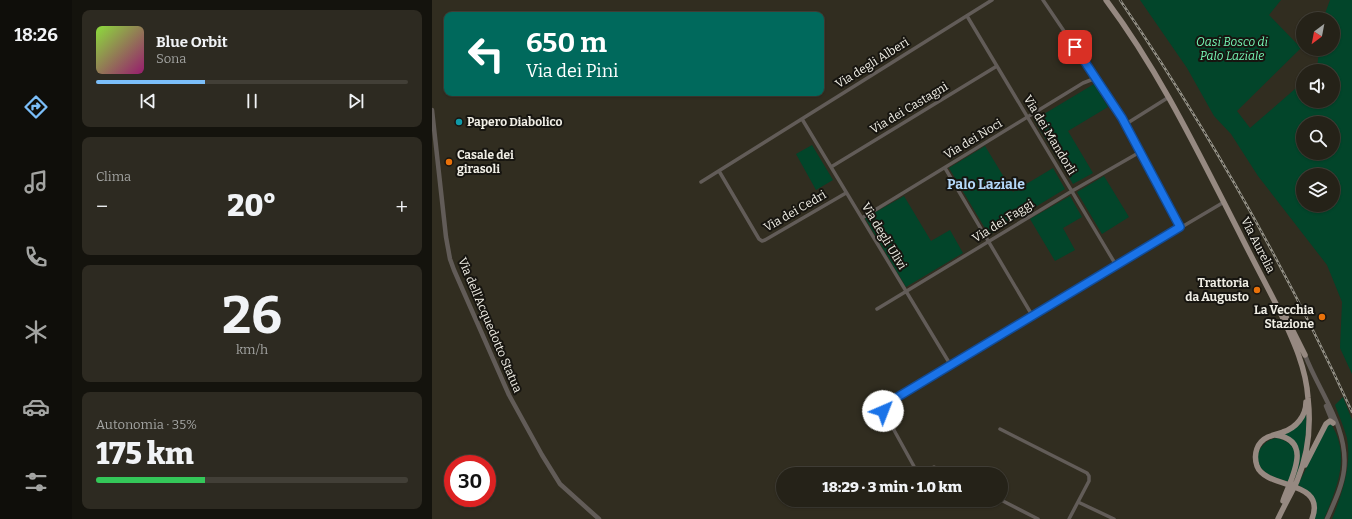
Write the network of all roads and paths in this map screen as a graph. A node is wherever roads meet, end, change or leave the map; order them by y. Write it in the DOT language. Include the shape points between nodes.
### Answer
graph roads {
  1 [pos="992,0"];
  2 [pos="1043,0"];
  3 [pos="1106,0"];
  4 [pos="967,16"];
  5 [pos="997,66"];
  6 [pos="1096,78"];
  7 [pos="1169,97"];
  8 [pos="432,110"];
  9 [pos="1027,118"];
  10 [pos="802,119"];
  11 [pos="1126,124"];
  12 [pos="1140,152"];
  13 [pos="831,167"];
  14 [pos="945,168"];
  15 [pos="719,171"];
  16 [pos="701,182"];
  17 [pos="1072,191"];
  18 [pos="846,193"];
  19 [pos="1224,202"];
  20 [pos="862,218"];
  21 [pos="1180,227"];
  22 [pos="989,242"];
  23 [pos="1116,265"];
  24 [pos="1268,288"];
  25 [pos="906,291"];
  26 [pos="877,309"];
  27 [pos="1032,315"];
  28 [pos="1305,355"];
  29 [pos="950,364"];
  30 [pos="1303,368"];
  31 [pos="1322,394"];
  32 [pos="1333,423"];
  33 [pos="1000,429"];
  34 [pos="1273,435"];
  35 [pos="1344,451"];
  36 [pos="915,467"];
  37 [pos="1300,474"];
  38 [pos="1078,502"];
  39 [pos="1008,504"];
  40 [pos="1283,509"];
  41 [pos="599,519"];
  42 [pos="1038,519"];
  43 [pos="1069,519"];
  44 [pos="1114,519"];
  45 [pos="1278,519"];
  46 [pos="1312,519"];
  47 [pos="1327,519"];
  1 -- 4 [label="street, Via degli Alberi"];
  2 -- 6 [label="street"];
  3 -- 7 [label="main road, Via Aurelia"];
  4 -- 5 [label="street, Via dei Mandorli"];
  4 -- 10 [label="street, Via degli Alberi"];
  5 -- 9 [label="street, Via dei Mandorli"];
  5 -- 13 [label="street, Via dei Castagni"];
  6 -- 9 [label="street, Via dei Noci" via="1085,82"];
  6 -- 11 [label="street"];
  7 -- 11 [label="street"];
  7 -- 19 [label="main road, Via Aurelia"];
  8 -- 41 [label="street, Via dell'Acquedotto Statua" via="446,237 454,270 509,395 549,468 560,484"];
  9 -- 14 [label="street, Via dei Noci"];
  9 -- 17 [label="street, Via dei Mandorli"];
  10 -- 13 [label="street, Via degli Ulivi"];
  10 -- 15 [label="street, Via degli Alberi"];
  11 -- 12 [label="street"];
  12 -- 17 [label="street, Via dei Faggi"];
  12 -- 21 [label="street"];
  13 -- 18 [label="street, Via degli Ulivi"];
  14 -- 20 [label="street, Via dei Noci"];
  14 -- 22 [label="street"];
  15 -- 16 [label="street, Via degli Alberi"];
  15 -- 18 [label="street, Via dei Cedri" via="762,241"];
  17 -- 22 [label="street, Via dei Faggi"];
  17 -- 23 [label="street, Via dei Mandorli"];
  18 -- 20 [label="street, Via degli Ulivi"];
  19 -- 21 [label="street"];
  19 -- 24 [label="main road, Via Aurelia"];
  20 -- 25 [label="street, Via degli Ulivi"];
  21 -- 23 [label="street"];
  22 -- 25 [label="street, Via dei Faggi"];
  22 -- 27 [label="street"];
  23 -- 27 [label="street"];
  24 -- 28 [label="main road" via="1288,320"];
  24 -- 30 [label="main road, Via Aurelia" via="1295,344"];
  25 -- 26 [label="street, Via dei Faggi"];
  25 -- 29 [label="street, Via degli Ulivi"];
  27 -- 29 [label="street"];
  28 -- 31 [label="street"];
  29 -- 36 [label="street" via="883,407"];
  30 -- 34 [label="main road" via="1306,402 1304,412 1292,428"];
  30 -- 37 [label="main road, Via Aurelia" via="1309,417 1306,450"];
  31 -- 32 [label="street"];
  31 -- 35 [label="street" via="1339,430"];
  32 -- 35 [label="street"];
  32 -- 37 [label="main road" via="1330,421 1326,424"];
  33 -- 38 [label="street" via="1087,473 1089,481"];
  34 -- 40 [label="main road" via="1289,440 1298,453"];
  34 -- 46 [label="main road" via="1256,450 1258,467 1262,473 1310,495 1314,510"];
  35 -- 47 [label="street" via="1342,480"];
  37 -- 40 [label="main road, Via Aurelia"];
  38 -- 43 [label="street"];
  38 -- 44 [label="street"];
  39 -- 42 [label="street"];
  40 -- 45 [label="main road, Via Aurelia"];
}
